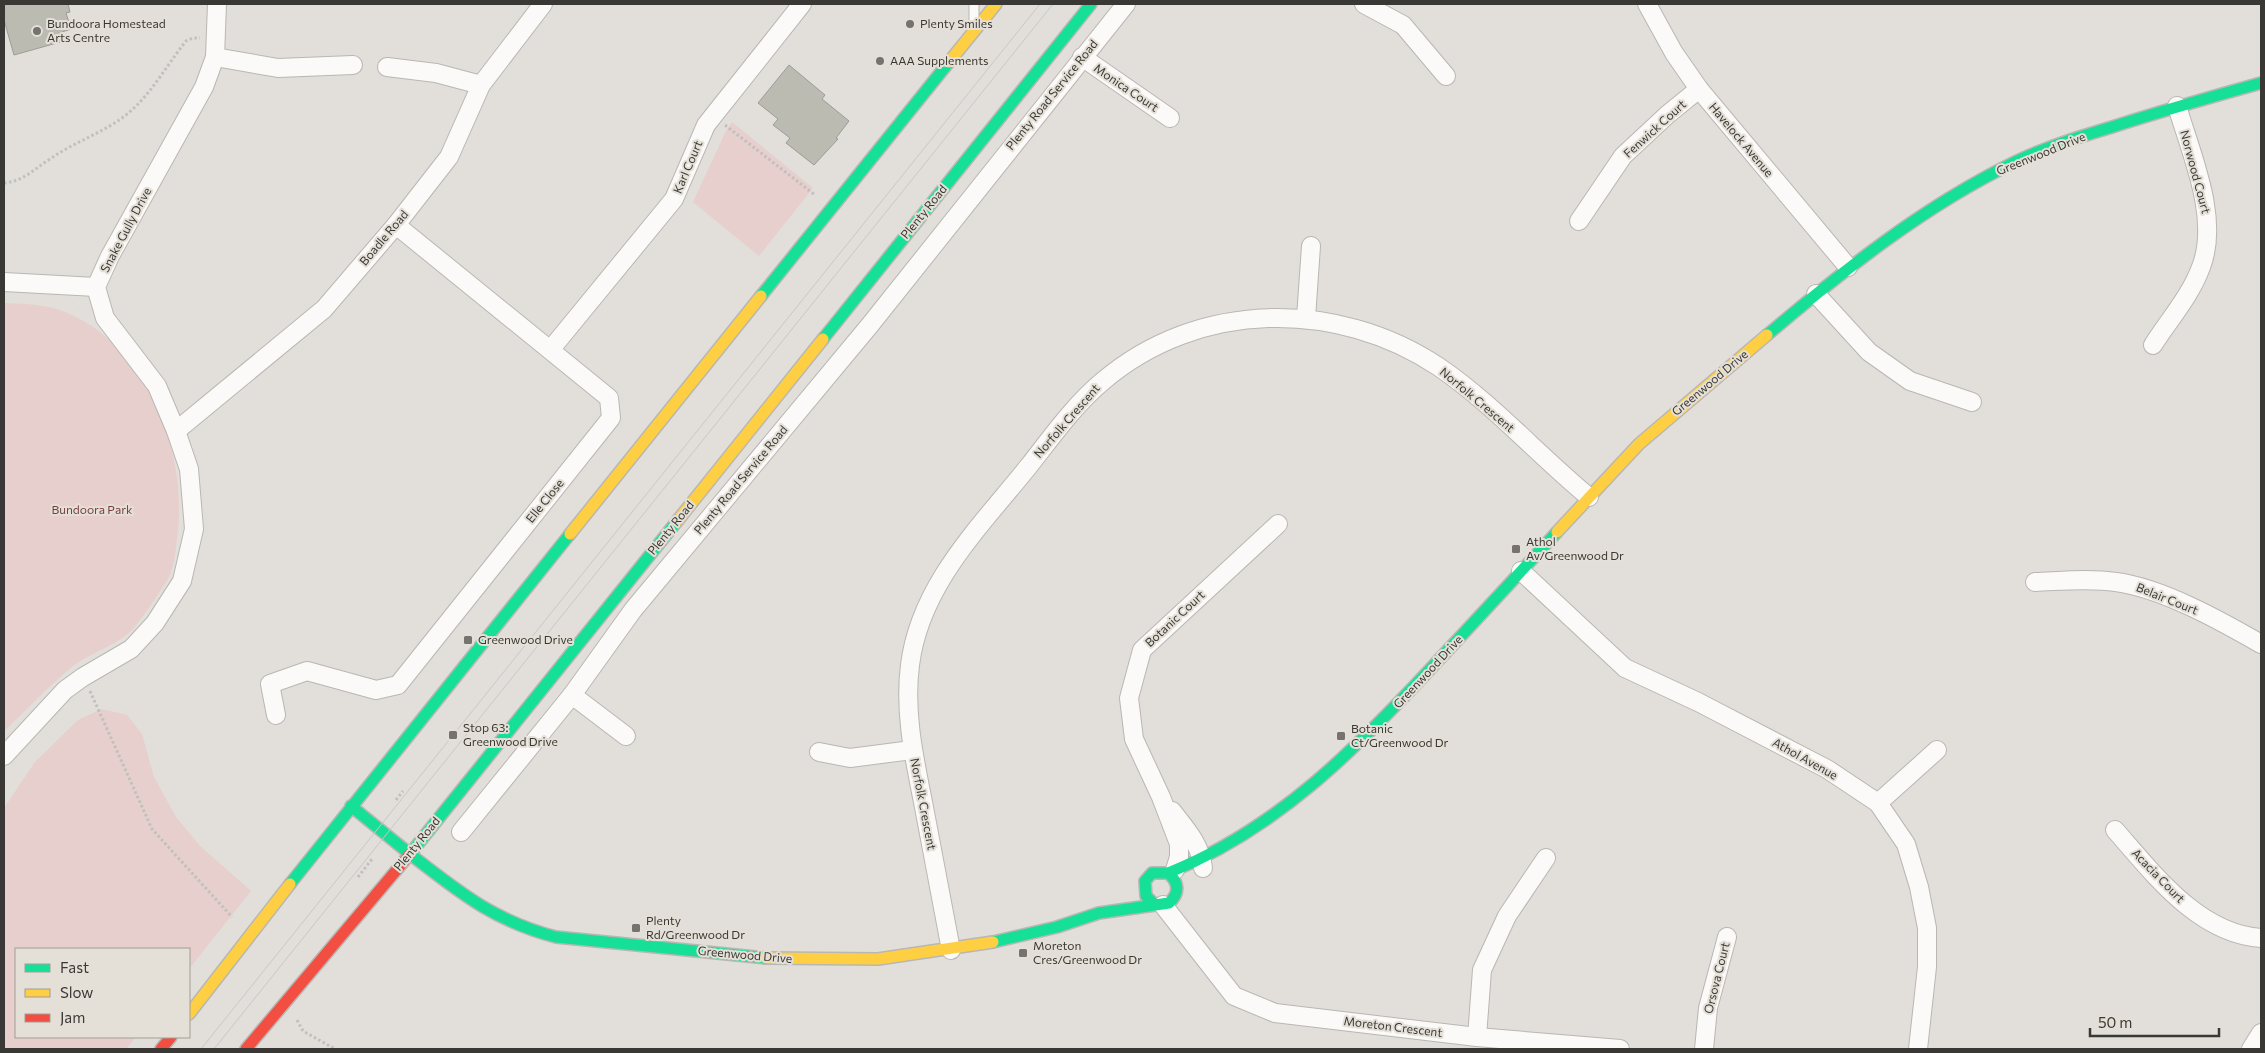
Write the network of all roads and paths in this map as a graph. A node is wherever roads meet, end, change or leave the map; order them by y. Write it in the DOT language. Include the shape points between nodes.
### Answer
graph roads {
  1 [pos="217,4"];
  2 [pos="543,4"];
  3 [pos="802,4"];
  4 [pos="974,4"];
  5 [pos="996,4"];
  6 [pos="1091,4"];
  7 [pos="1126,4"];
  8 [pos="1364,4"];
  9 [pos="1648,4"];
  10 [pos="975,31"];
  11 [pos="201,38"];
  12 [pos="215,57"];
  13 [pos="1082,57"];
  14 [pos="353,65"];
  15 [pos="387,67"];
  16 [pos="1446,76"];
  17 [pos="2261,83"];
  18 [pos="481,85"];
  19 [pos="1699,89"];
  20 [pos="2177,106"];
  21 [pos="713,116"];
  22 [pos="1170,118"];
  23 [pos="956,172"];
  24 [pos="4,183"];
  25 [pos="979,187"];
  26 [pos="832,208"];
  27 [pos="1580,221"];
  28 [pos="396,225"];
  29 [pos="1311,246"];
  30 [pos="1848,267"];
  31 [pos="4,282"];
  32 [pos="96,287"];
  33 [pos="1816,294"];
  34 [pos="1306,318"];
  35 [pos="2153,345"];
  36 [pos="551,349"];
  37 [pos="1972,402"];
  38 [pos="176,431"];
  39 [pos="1589,497"];
  40 [pos="1278,524"];
  41 [pos="1521,571"];
  42 [pos="2035,582"];
  43 [pos="2261,644"];
  44 [pos="83,677"];
  45 [pos="572,695"];
  46 [pos="276,715"];
  47 [pos="626,736"];
  48 [pos="912,750"];
  49 [pos="1936,750"];
  50 [pos="819,752"];
  51 [pos="4,756"];
  52 [pos="507,775"];
  53 [pos="470,780"];
  54 [pos="403,791"];
  55 [pos="1161,797"];
  56 [pos="396,800"];
  57 [pos="1878,803"];
  58 [pos="351,806"];
  59 [pos="2115,830"];
  60 [pos="461,832"];
  61 [pos="410,854"];
  62 [pos="1546,858"];
  63 [pos="372,859"];
  64 [pos="1189,872"];
  65 [pos="358,877"];
  66 [pos="1144,886"];
  67 [pos="1168,898"];
  68 [pos="1099,913"];
  69 [pos="232,917"];
  70 [pos="1727,936"];
  71 [pos="2261,938"];
  72 [pos="951,950"];
  73 [pos="190,1013"];
  74 [pos="296,1016"];
  75 [pos="2261,1033"];
  76 [pos="1477,1037"];
  77 [pos="170,1038"];
  78 [pos="161,1049"];
  79 [pos="246,1049"];
  80 [pos="335,1049"];
  81 [pos="1620,1049"];
  82 [pos="1704,1049"];
  83 [pos="1918,1049"];
  84 [pos="2251,1049"];
  1 -- 12 [label="street, Snake Gully Drive"];
  2 -- 18 [label="street, Boadle Road"];
  3 -- 21 [label="street, Karl Court"];
  4 -- 10 [label="lane"];
  5 -- 10 [label="main road"];
  6 -- 23 [label="main road, Plenty Road"];
  7 -- 13 [label="street, Plenty Road Service Road"];
  8 -- 16 [label="street" via="1403,25"];
  9 -- 19 [label="street, Havelock Avenue" via="1674,53"];
  10 -- 26 [label="main road"];
  11 -- 24 [label="path" via="186,41 152,90 103,131 50,159 32,174"];
  12 -- 14 [label="street" via="278,68"];
  12 -- 32 [label="street, Snake Gully Drive" via="204,87"];
  13 -- 22 [label="street, Monica Court"];
  13 -- 25 [label="street, Plenty Road Service Road"];
  15 -- 18 [label="street" via="436,73"];
  17 -- 20 [label="main road, Greenwood Drive"];
  18 -- 28 [label="street, Boadle Road" via="449,157"];
  19 -- 27 [label="street, Fenwick Court" via="1624,156"];
  19 -- 30 [label="street, Havelock Avenue"];
  20 -- 30 [label="main road, Greenwood Drive" via="2067,141 2017,161 1932,208"];
  20 -- 35 [label="street, Norwood Court" via="2200,184 2208,235 2201,267"];
  21 -- 26 [label="path"];
  21 -- 36 [label="street, Karl Court" via="706,124 674,199"];
  23 -- 25 [label="street"];
  23 -- 53 [label="main road, Plenty Road"];
  25 -- 45 [label="street, Plenty Road Service Road" via="870,325 633,610"];
  26 -- 58 [label="main road"];
  28 -- 36 [label="street, Elle Close"];
  28 -- 38 [label="street, Boadle Road" via="324,309"];
  29 -- 34 [label="street"];
  30 -- 33 [label="main road, Greenwood Drive"];
  31 -- 32 [label="street"];
  32 -- 38 [label="street, Snake Gully Drive" via="105,318 157,386"];
  33 -- 37 [label="street" via="1869,352 1910,381"];
  33 -- 39 [label="main road, Greenwood Drive" via="1646,438"];
  34 -- 39 [label="street, Norfolk Crescent" via="1361,330 1420,355 1463,385"];
  34 -- 48 [label="street, Norfolk Crescent" via="1236,320 1178,337 1126,363 1086,398 961,550 929,598 920,618 910,664 907,701"];
  36 -- 46 [label="street, Elle Close" via="609,398 611,418 398,685 376,690 307,671 270,684"];
  38 -- 44 [label="street, Snake Gully Drive" via="188,469 194,529 182,582 155,623 131,649"];
  39 -- 41 [label="main road, Greenwood Drive"];
  40 -- 55 [label="street, Botanic Court" via="1142,650 1129,698 1134,739"];
  41 -- 57 [label="street, Athol Avenue" via="1625,668 1827,769"];
  41 -- 64 [label="main road, Greenwood Drive" via="1344,759 1257,828 1229,855"];
  42 -- 43 [label="street, Belair Court" via="2086,580 2130,584 2208,616"];
  44 -- 51 [label="street, Snake Gully Drive" via="66,690"];
  44 -- 69 [label="path" via="152,829"];
  45 -- 47 [label="street"];
  45 -- 52 [label="street, Plenty Road Service Road"];
  48 -- 50 [label="street" via="850,758"];
  48 -- 72 [label="street, Norfolk Crescent"];
  49 -- 57 [label="street"];
  52 -- 53 [label="street"];
  52 -- 60 [label="street, Plenty Road Service Road"];
  53 -- 61 [label="main road, Plenty Road"];
  54 -- 56 [label="path"];
  55 -- 64 [label="street, Botanic Court" via="1179,844 1179,857"];
  55 -- 64 [label="street, Botanic Court" via="1195,841"];
  57 -- 83 [label="street, Athol Avenue" via="1906,844 1919,887 1926,928 1927,967"];
  58 -- 61 [label="main road, Greenwood Drive"];
  58 -- 73 [label="main road"];
  59 -- 71 [label="street, Acacia Court" via="2175,897 2211,922"];
  61 -- 72 [label="main road, Greenwood Drive" via="486,912 520,928 556,937 805,960 878,959"];
  61 -- 79 [label="main road, Plenty Road"];
  62 -- 76 [label="street" via="1506,916 1482,970"];
  63 -- 65 [label="path"];
  64 -- 66 [label="main road, Greenwood Drive" via="1152,873"];
  64 -- 67 [label="main road, Greenwood Drive"];
  64 -- 67 [label="main road" via="1176,880"];
  66 -- 67 [label="main road" via="1146,896"];
  66 -- 68 [label="main road, Greenwood Drive"];
  67 -- 68 [label="main road, Greenwood Drive"];
  67 -- 76 [label="street, Moreton Crescent" via="1195,946 1234,996 1276,1013"];
  68 -- 72 [label="main road, Greenwood Drive" via="1011,938"];
  70 -- 82 [label="street, Orsova Court" via="1708,1008"];
  74 -- 80 [label="path" via="303,1031"];
  75 -- 84 [label="street"];
  76 -- 81 [label="street, Moreton Crescent"];
  77 -- 78 [label="main road"];
}
